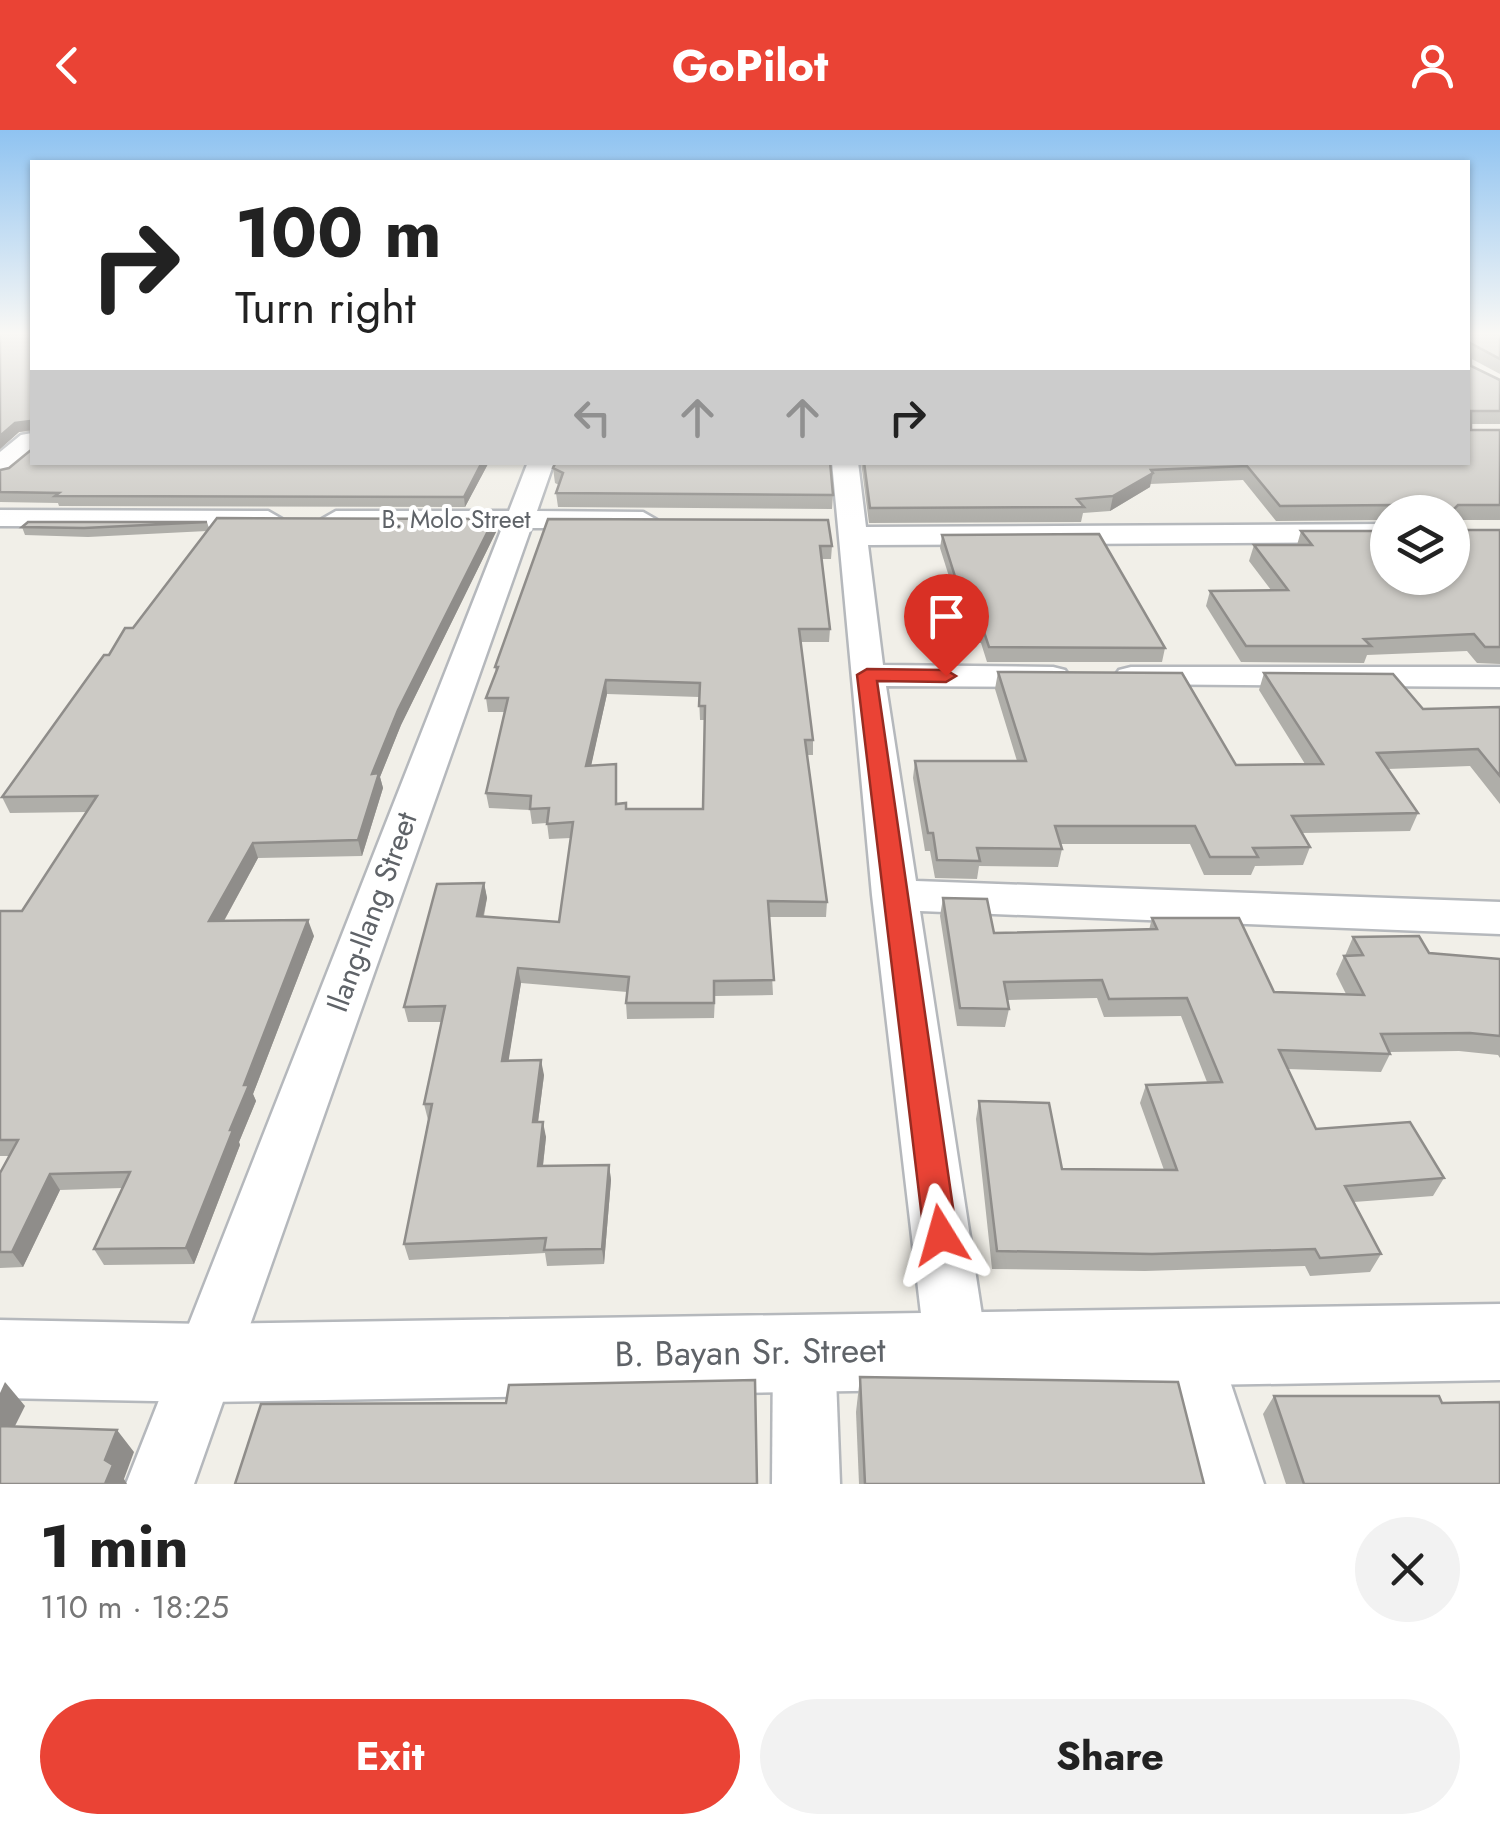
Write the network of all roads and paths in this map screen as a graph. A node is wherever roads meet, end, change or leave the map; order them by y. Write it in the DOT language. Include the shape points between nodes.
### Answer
graph roads {
  1 [pos="30,444"];
  2 [pos="540,465"];
  3 [pos="845,465"];
  4 [pos="0,468"];
  5 [pos="0,518"];
  6 [pos="518,519"];
  7 [pos="675,520"];
  8 [pos="845,526"];
  9 [pos="1370,533"];
  10 [pos="867,675"];
  11 [pos="1500,676"];
  12 [pos="894,895"];
  13 [pos="1500,918"];
  14 [pos="1500,1342"];
  15 [pos="1189,1346"];
  16 [pos="956,1348"];
  17 [pos="804,1350"];
  18 [pos="0,1359"];
  19 [pos="205,1362"];
  20 [pos="160,1484"];
  21 [pos="806,1484"];
  22 [pos="1230,1484"];
  1 -- 4 [label="street"];
  2 -- 6 [label="street, Ilang-Ilang Street"];
  3 -- 8 [label="street"];
  5 -- 6 [label="street, B. Molo Street"];
  6 -- 7 [label="street, B. Molo Street"];
  6 -- 19 [label="street, Ilang-Ilang Street"];
  8 -- 9 [label="street"];
  8 -- 10 [label="street"];
  10 -- 11 [label="street"];
  10 -- 12 [label="street"];
  12 -- 13 [label="street"];
  12 -- 16 [label="street"];
  14 -- 15 [label="street, B. Bayan Sr. Street"];
  15 -- 16 [label="street, B. Bayan Sr. Street"];
  15 -- 22 [label="street"];
  16 -- 17 [label="street, B. Bayan Sr. Street"];
  17 -- 19 [label="street, B. Bayan Sr. Street"];
  17 -- 21 [label="street"];
  18 -- 19 [label="street, B. Bayan Sr. Street"];
  19 -- 20 [label="street, Ilang-Ilang Street"];
}
